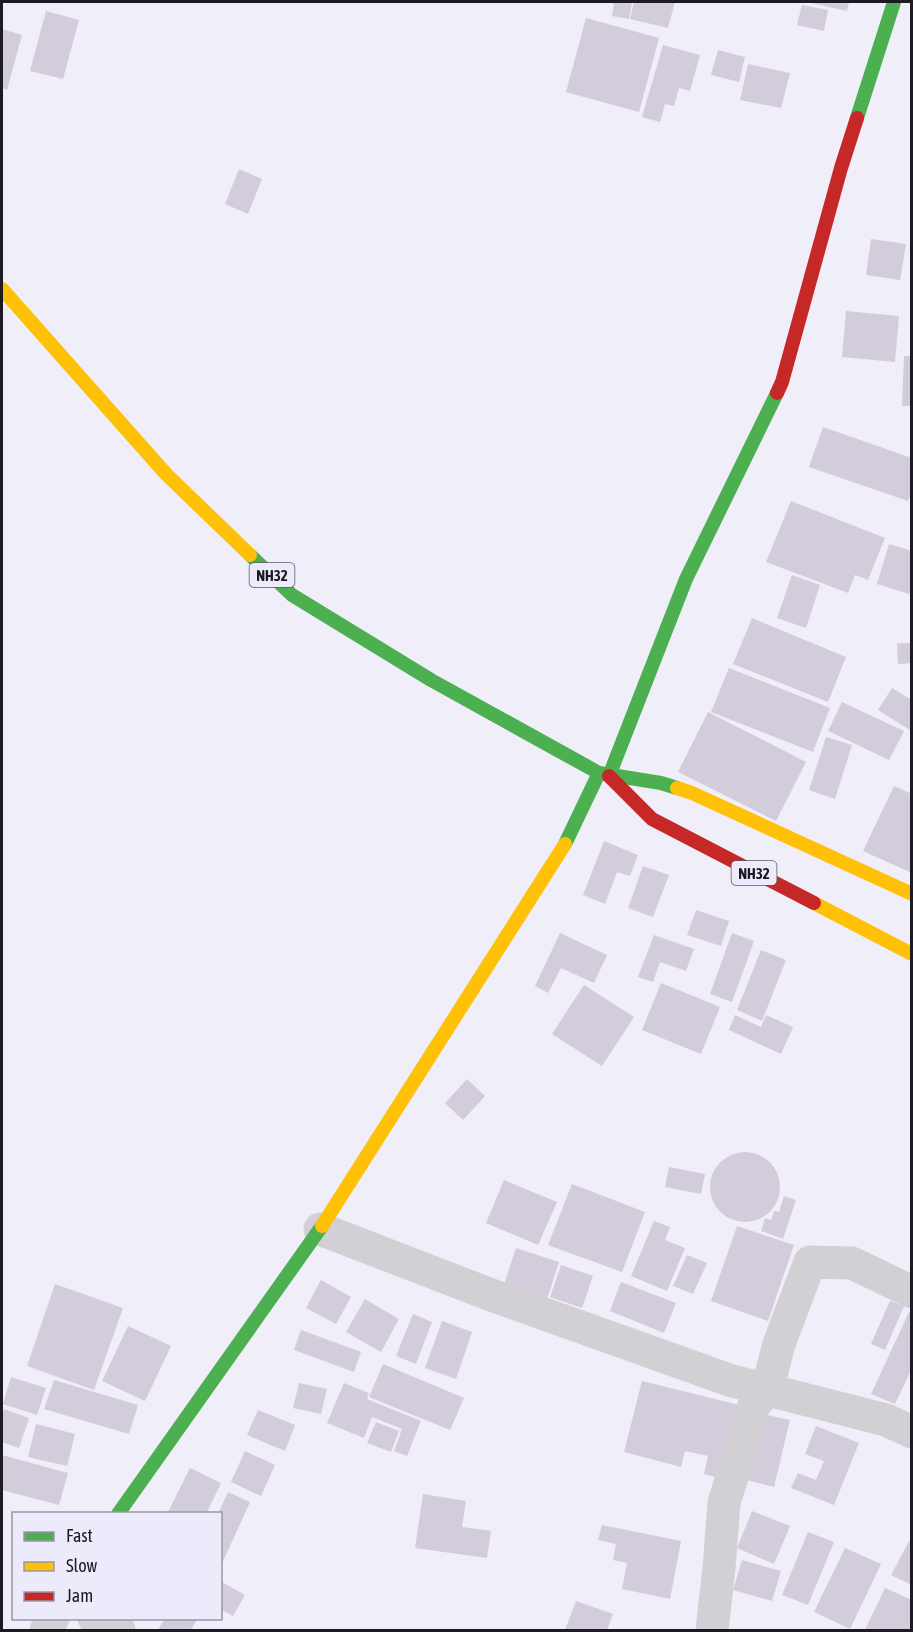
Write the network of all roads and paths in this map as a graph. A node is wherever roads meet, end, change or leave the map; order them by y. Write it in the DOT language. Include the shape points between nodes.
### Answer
graph roads {
  1 [pos="894,2"];
  2 [pos="2,289"];
  3 [pos="604,774"];
  4 [pos="912,894"];
  5 [pos="912,954"];
  6 [pos="320,1229"];
  7 [pos="912,1292"];
  8 [pos="767,1390"];
  9 [pos="912,1432"];
  10 [pos="119,1512"];
  11 [pos="98,1620"];
  12 [pos="119,1630"];
  13 [pos="712,1630"];
  1 -- 3 [label="street" via="841,168 782,382 686,579"];
  2 -- 3 [label="street, NH32" via="166,474 292,595 431,680"];
  3 -- 4 [label="street, NH32" via="662,783 692,793"];
  3 -- 5 [label="street, NH32" via="652,819"];
  3 -- 6 [label="street" via="567,841"];
  6 -- 8 [label="street" via="526,1308"];
  6 -- 10 [label="street"];
  7 -- 8 [label="street" via="852,1263 810,1262 779,1344"];
  8 -- 9 [label="street" via="886,1420"];
  8 -- 13 [label="street" via="754,1405 724,1503"];
  11 -- 12 [label="street"];
}
